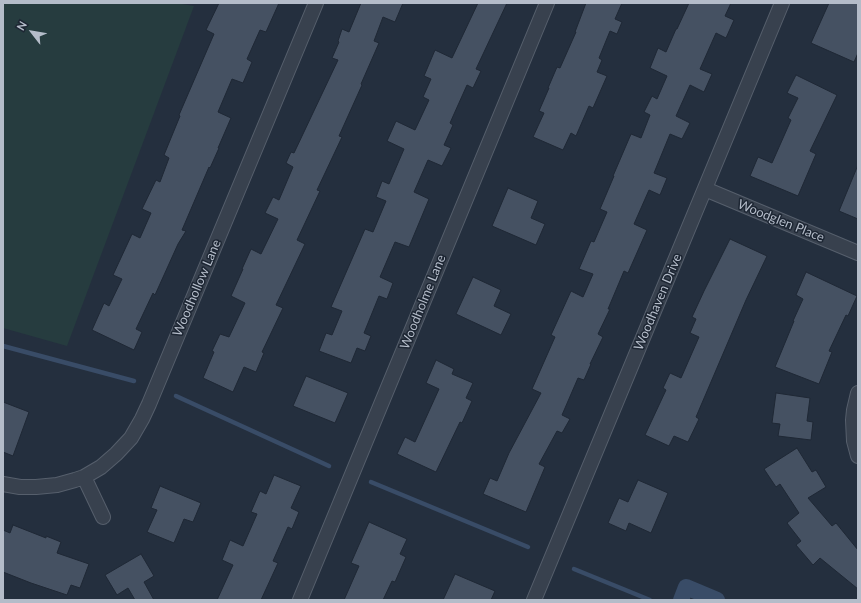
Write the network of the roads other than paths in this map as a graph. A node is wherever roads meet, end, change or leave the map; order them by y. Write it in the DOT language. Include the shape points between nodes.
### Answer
graph roads {
  1 [pos="316,3"];
  2 [pos="547,3"];
  3 [pos="782,3"];
  4 [pos="705,189"];
  5 [pos="858,252"];
  6 [pos="858,393"];
  7 [pos="858,456"];
  8 [pos="84,477"];
  9 [pos="3,484"];
  10 [pos="103,517"];
  11 [pos="300,600"];
  12 [pos="534,600"];
  1 -- 8 [label="street, Woodhollow Lane" via="142,419 131,438 116,454"];
  2 -- 11 [label="street, Woodholme Lane"];
  3 -- 4 [label="street, Woodhaven Drive"];
  4 -- 5 [label="street, Woodglen Place"];
  4 -- 12 [label="street, Woodhaven Drive"];
  6 -- 7 [label="street" via="853,420"];
  8 -- 9 [label="street, Woodhollow Lane" via="46,487"];
  8 -- 10 [label="street"];
}
